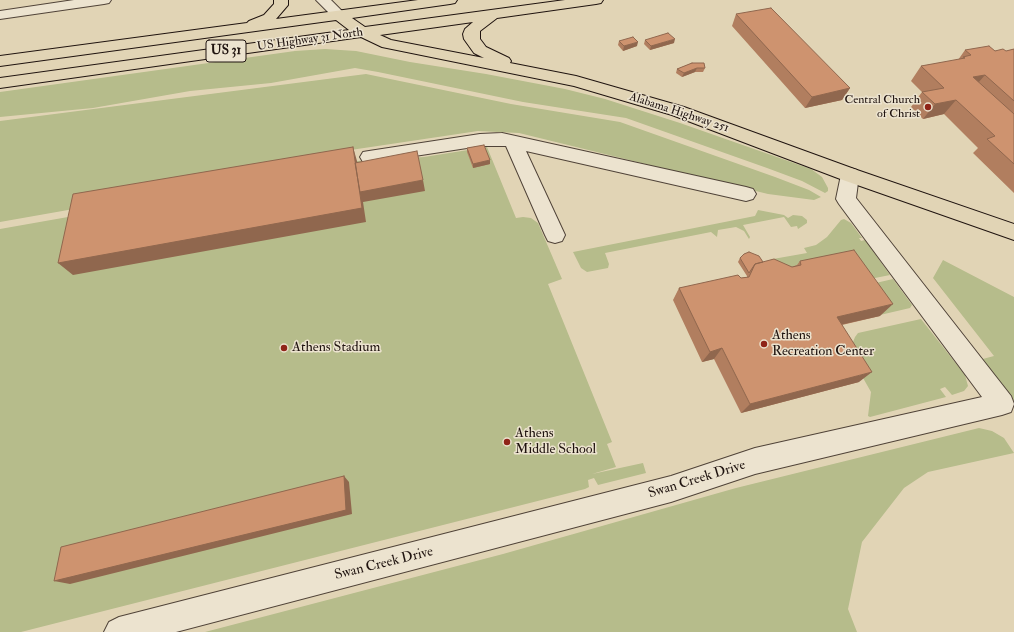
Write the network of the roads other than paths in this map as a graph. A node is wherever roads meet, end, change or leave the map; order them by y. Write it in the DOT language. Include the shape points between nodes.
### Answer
graph roads {
  1 [pos="104,0"];
  2 [pos="281,0"];
  3 [pos="323,0"];
  4 [pos="450,0"];
  5 [pos="596,0"];
  6 [pos="0,15"];
  7 [pos="492,15"];
  8 [pos="340,16"];
  9 [pos="243,29"];
  10 [pos="362,32"];
  11 [pos="0,61"];
  12 [pos="526,72"];
  13 [pos="0,83"];
  14 [pos="513,142"];
  15 [pos="369,157"];
  16 [pos="850,175"];
  17 [pos="746,194"];
  18 [pos="1014,232"];
  19 [pos="555,235"];
  20 [pos="119,632"];
  1 -- 6 [label="street"];
  2 -- 9 [label="main road" via="281,5 269,18"];
  3 -- 8 [label="street"];
  4 -- 8 [label="main road, US Highway 31 North / US 31"];
  5 -- 7 [label="main road, US Highway 31 North / US 31"];
  7 -- 10 [label="main road, US Highway 31 North / US 31"];
  7 -- 12 [label="main road" via="473,29 472,39 480,50"];
  8 -- 9 [label="main road, US Highway 31 North / US 31"];
  8 -- 10 [label="main road, Alabama Highway 251"];
  9 -- 11 [label="main road, US Highway 31 North / US 31"];
  10 -- 12 [label="main road, Alabama Highway 251" via="387,44"];
  10 -- 13 [label="main road, US Highway 31 North / US 31"];
  12 -- 16 [label="main road, Alabama Highway 251" via="576,82 678,111"];
  14 -- 15 [label="street" via="502,139 480,140"];
  14 -- 17 [label="street"];
  14 -- 19 [label="street"];
  16 -- 18 [label="main road, Alabama Highway 251"];
  16 -- 20 [label="street, Swan Creek Drive" via="846,199 1002,404 828,442 763,459 671,489"];
}
